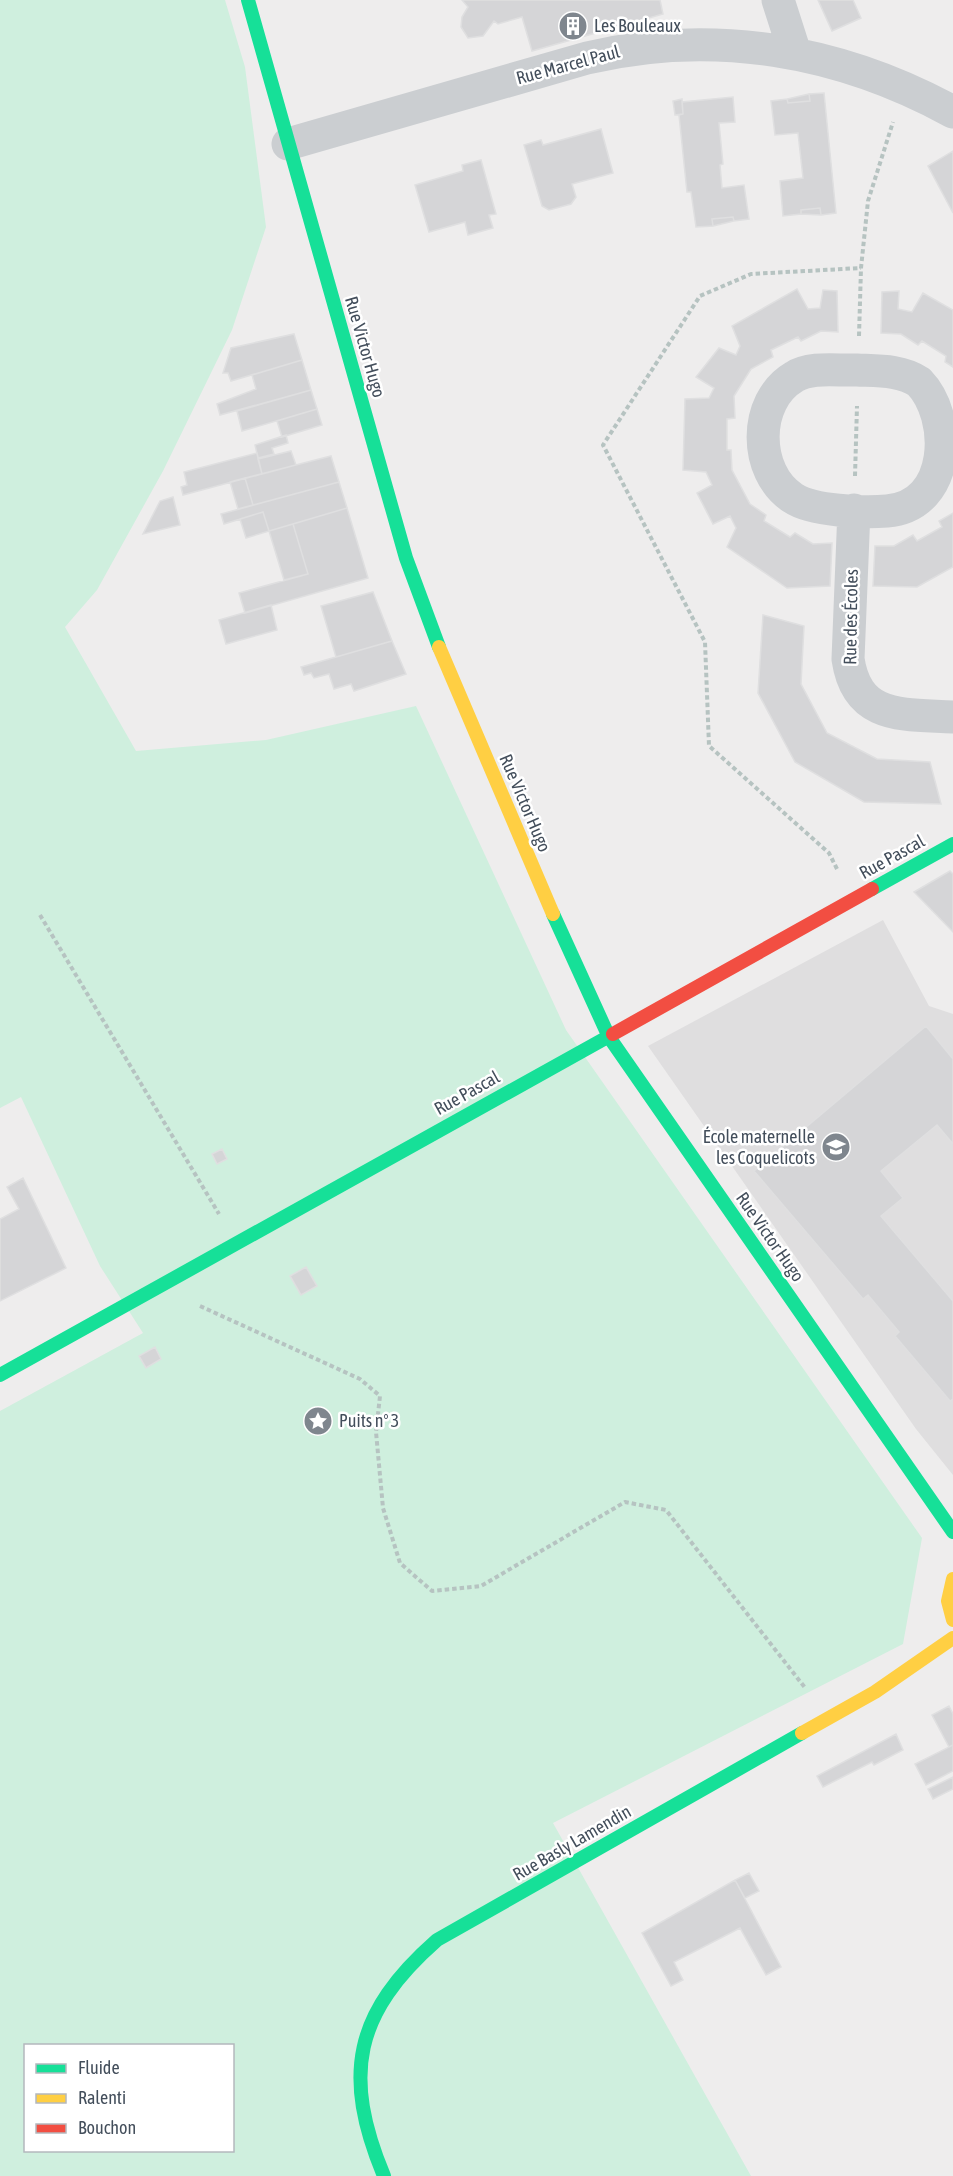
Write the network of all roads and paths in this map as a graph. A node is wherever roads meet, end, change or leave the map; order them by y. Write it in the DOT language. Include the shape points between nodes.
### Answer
graph roads {
  1 [pos="248,0"];
  2 [pos="778,0"];
  3 [pos="795,53"];
  4 [pos="905,88"];
  5 [pos="953,112"];
  6 [pos="288,144"];
  7 [pos="861,268"];
  8 [pos="857,370"];
  9 [pos="854,510"];
  10 [pos="953,717"];
  11 [pos="953,844"];
  12 [pos="852,900"];
  13 [pos="40,915"];
  14 [pos="609,1036"];
  15 [pos="237,1243"];
  16 [pos="158,1286"];
  17 [pos="0,1375"];
  18 [pos="953,1532"];
  19 [pos="953,1580"];
  20 [pos="953,1620"];
  21 [pos="953,1638"];
  22 [pos="809,1693"];
  23 [pos="384,2176"];
  1 -- 6 [label="street, Rue Victor Hugo"];
  2 -- 3 [label="street"];
  3 -- 4 [label="street, Rue Marcel Paul"];
  3 -- 6 [label="street, Rue Marcel Paul" via="723,44 665,45 611,52"];
  4 -- 5 [label="street, Rue Marcel Paul"];
  4 -- 7 [label="path" via="868,201"];
  6 -- 14 [label="street, Rue Victor Hugo" via="425,613 573,962"];
  7 -- 8 [label="path"];
  7 -- 12 [label="path" via="751,274 700,296 603,445 705,642 709,746 829,853"];
  8 -- 9 [label="path"];
  8 -- 9 [label="street" via="794,376 775,395 764,422 763,441 774,477 793,499"];
  8 -- 9 [label="street" via="905,375 930,391 942,403 951,448 939,481 916,501 887,511"];
  9 -- 10 [label="street, Rue des Écoles" via="848,659 857,689 864,700 895,714"];
  11 -- 12 [label="street, Rue Pascal"];
  12 -- 14 [label="street, Rue Pascal"];
  13 -- 15 [label="path"];
  14 -- 15 [label="street, Rue Pascal"];
  14 -- 18 [label="street, Rue Victor Hugo"];
  15 -- 16 [label="street, Rue Pascal"];
  16 -- 17 [label="street, Rue Pascal"];
  16 -- 22 [label="path" via="360,1379 380,1396 376,1432 383,1508 400,1563 432,1591 481,1586 625,1502 666,1510"];
  19 -- 20 [label="street" via="948,1601"];
  21 -- 23 [label="street, Rue Basly Lamendin" via="875,1692 437,1940 417,1955 385,1993 371,2018 359,2068 363,2119"];
}
